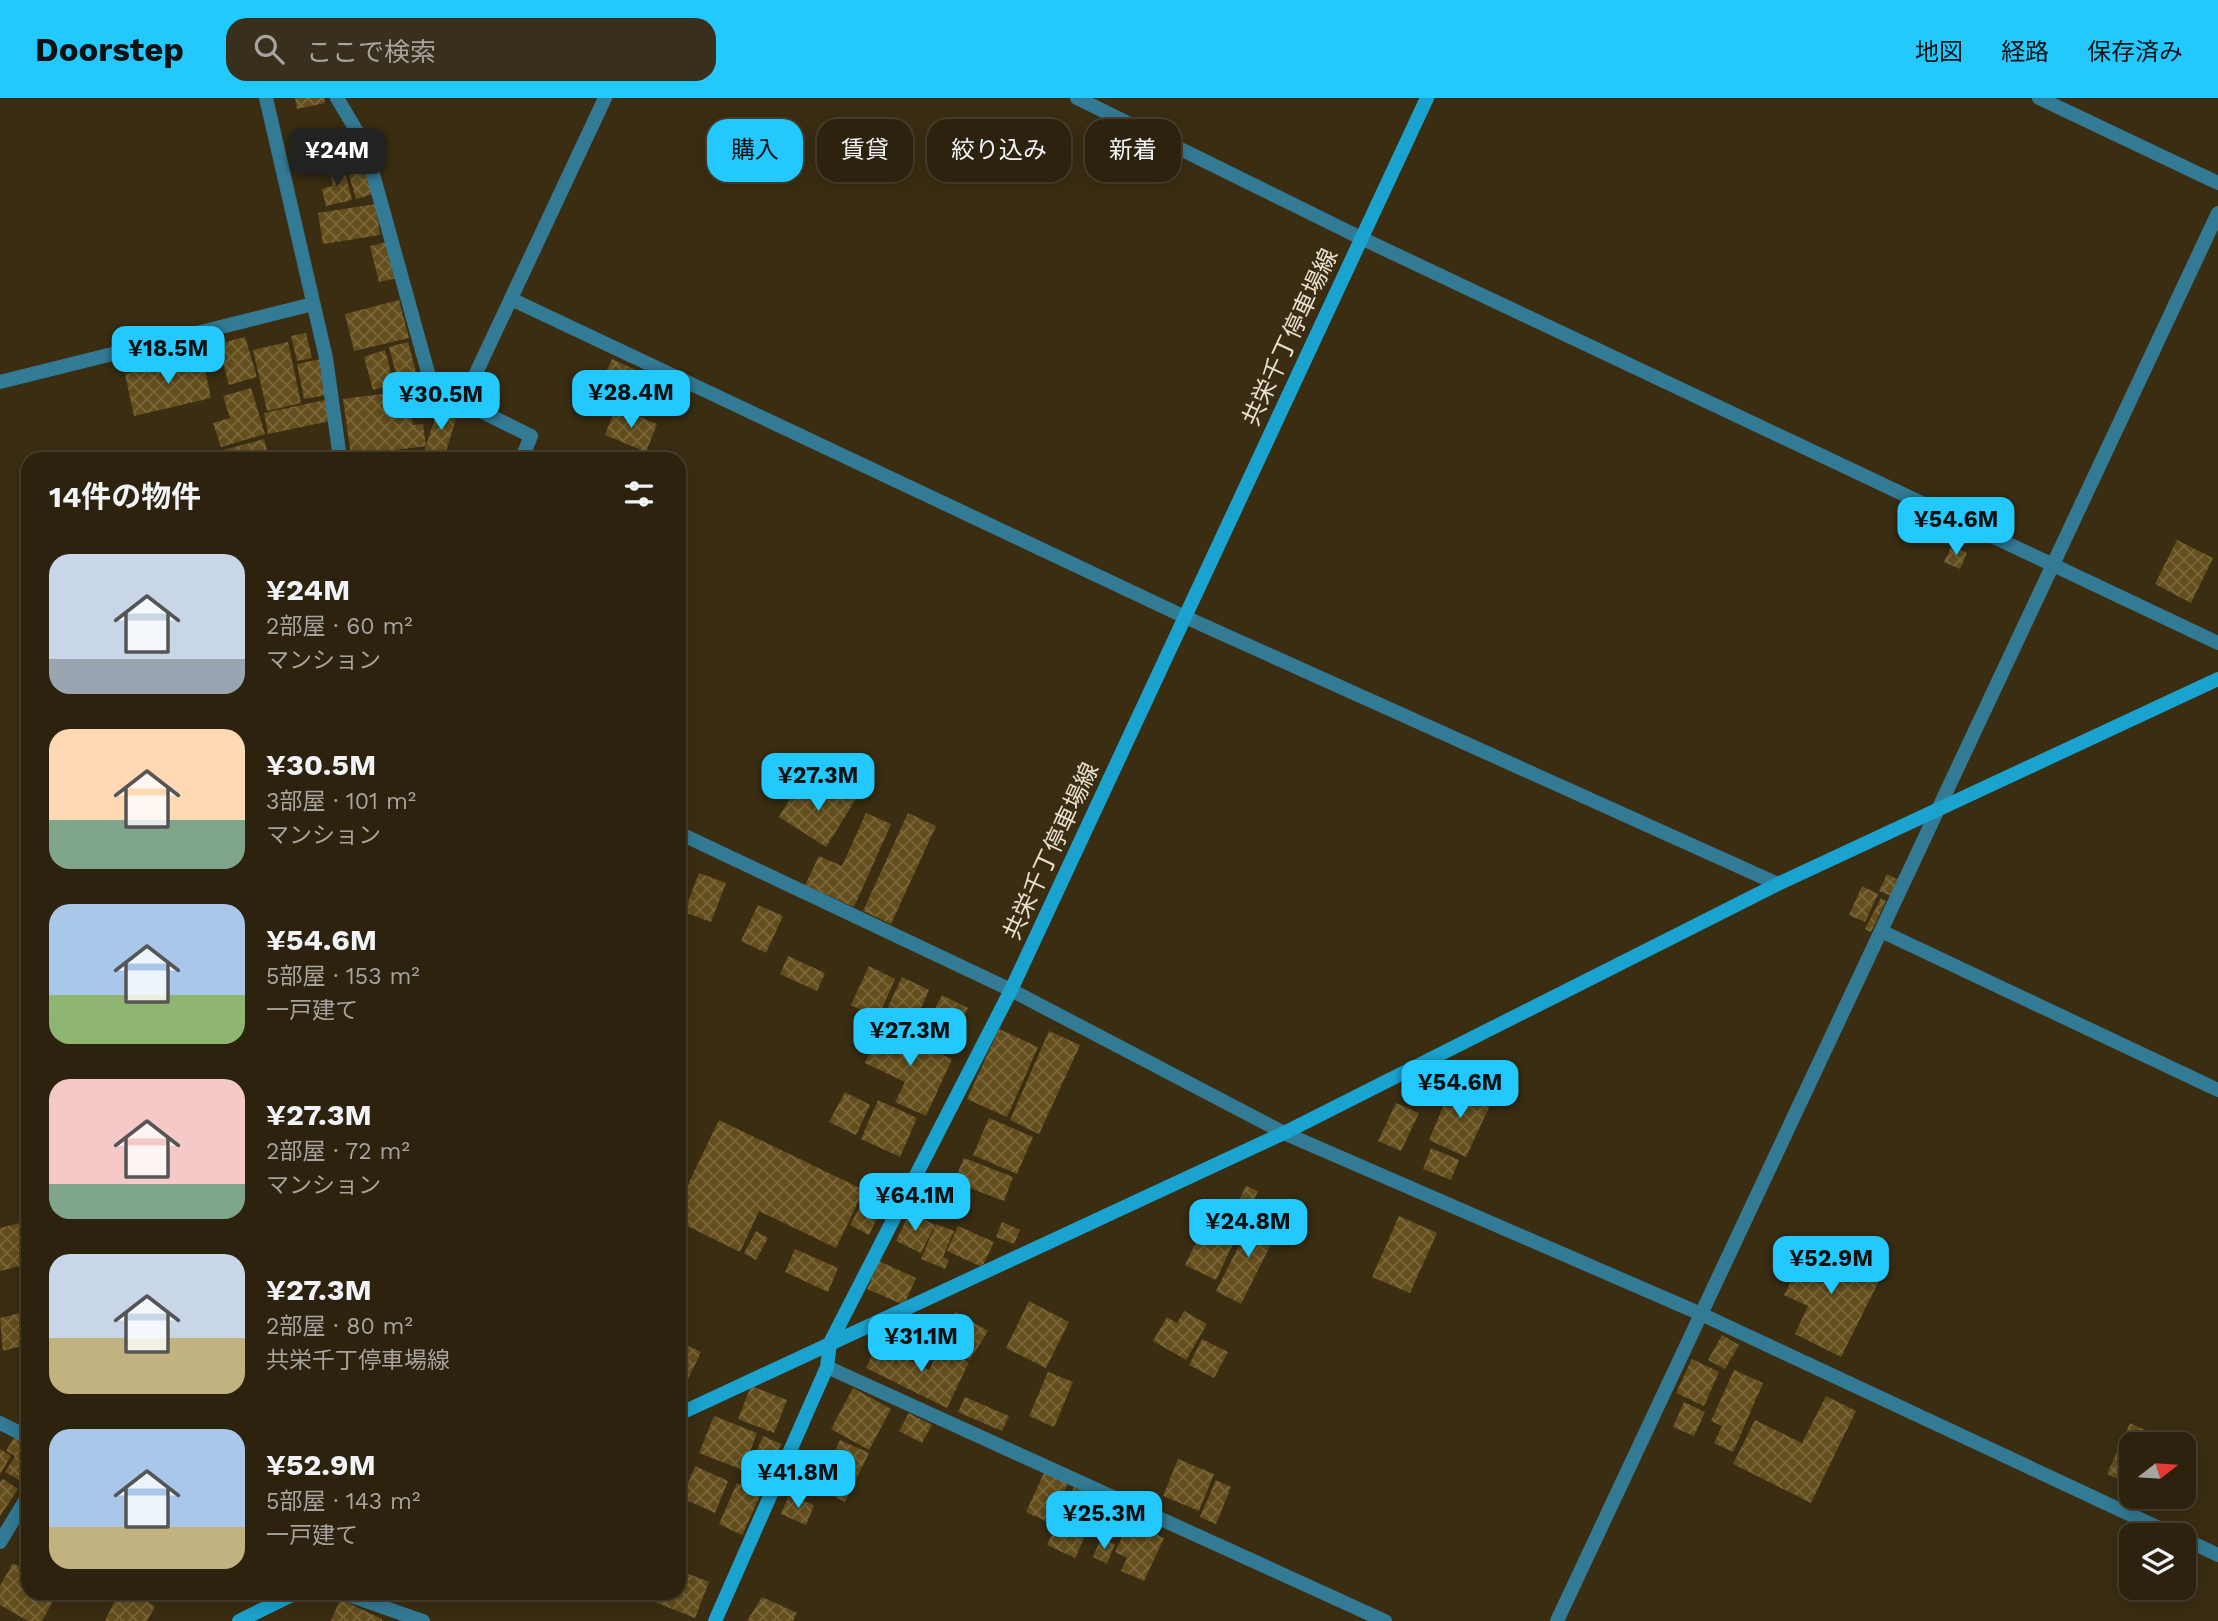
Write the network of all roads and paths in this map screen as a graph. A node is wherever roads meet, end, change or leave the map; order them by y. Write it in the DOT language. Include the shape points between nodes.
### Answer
graph roads {
  1 [pos="266,98"];
  2 [pos="337,98"];
  3 [pos="605,98"];
  4 [pos="1077,98"];
  5 [pos="1427,98"];
  6 [pos="2039,98"];
  7 [pos="2218,183"];
  8 [pos="2218,213"];
  9 [pos="1361,238"];
  10 [pos="511,299"];
  11 [pos="313,304"];
  12 [pos="0,382"];
  13 [pos="462,403"];
  14 [pos="339,452"];
  15 [pos="524,452"];
  16 [pos="2052,567"];
  17 [pos="1185,617"];
  18 [pos="2218,643"];
  19 [pos="2218,680"];
  20 [pos="1940,810"];
  21 [pos="686,836"];
  22 [pos="1778,884"];
  23 [pos="1881,931"];
  24 [pos="1011,990"];
  25 [pos="2218,1090"];
  26 [pos="1284,1133"];
  27 [pos="1701,1314"];
  28 [pos="830,1343"];
  29 [pos="827,1367"];
  30 [pos="686,1411"];
  31 [pos="0,1423"];
  32 [pos="21,1434"];
  33 [pos="21,1508"];
  34 [pos="2148,1523"];
  35 [pos="0,1542"];
  36 [pos="2196,1545"];
  37 [pos="2218,1555"];
  38 [pos="282,1600"];
  39 [pos="363,1600"];
  40 [pos="421,1620"];
  41 [pos="239,1621"];
  42 [pos="715,1621"];
  43 [pos="1385,1621"];
  44 [pos="1557,1621"];
  1 -- 11 [label="street"];
  2 -- 13 [label="street" via="365,145 432,387"];
  3 -- 10 [label="street"];
  4 -- 9 [label="street"];
  5 -- 9 [label="street, 共栄千丁停車場線"];
  6 -- 7 [label="street"];
  8 -- 16 [label="street"];
  9 -- 16 [label="street"];
  9 -- 17 [label="street, 共栄千丁停車場線"];
  10 -- 13 [label="street"];
  10 -- 17 [label="street"];
  11 -- 12 [label="street"];
  11 -- 14 [label="street"];
  13 -- 15 [label="street" via="531,436"];
  16 -- 18 [label="street"];
  16 -- 20 [label="street"];
  17 -- 22 [label="street"];
  17 -- 24 [label="street, 共栄千丁停車場線"];
  19 -- 20 [label="street"];
  20 -- 22 [label="street"];
  20 -- 23 [label="street"];
  21 -- 24 [label="street"];
  22 -- 26 [label="street"];
  23 -- 25 [label="street"];
  23 -- 27 [label="street"];
  24 -- 26 [label="street"];
  24 -- 28 [label="street, 共栄千丁停車場線"];
  26 -- 27 [label="street"];
  26 -- 28 [label="street"];
  27 -- 34 [label="street"];
  27 -- 44 [label="street"];
  28 -- 29 [label="street, 共栄千丁停車場線"];
  28 -- 30 [label="street"];
  29 -- 42 [label="street, 共栄千丁停車場線"];
  29 -- 43 [label="street"];
  31 -- 32 [label="street"];
  33 -- 35 [label="street"];
  36 -- 37 [label="street"];
  38 -- 41 [label="street"];
  39 -- 40 [label="street"];
}
